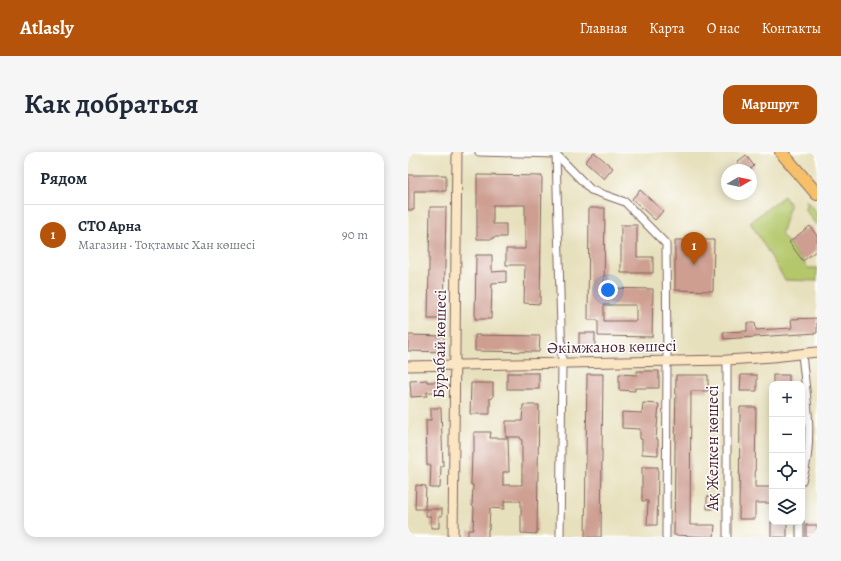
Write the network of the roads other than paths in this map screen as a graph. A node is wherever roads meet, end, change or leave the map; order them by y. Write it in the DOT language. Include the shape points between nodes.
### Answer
graph roads {
  1 [pos="457,152"];
  2 [pos="479,152"];
  3 [pos="781,152"];
  4 [pos="556,154"];
  5 [pos="817,194"];
  6 [pos="817,352"];
  7 [pos="802,354"];
  8 [pos="727,360"];
  9 [pos="667,361"];
  10 [pos="562,363"];
  11 [pos="454,364"];
  12 [pos="408,366"];
  13 [pos="805,471"];
  14 [pos="800,525"];
  15 [pos="453,537"];
  16 [pos="560,537"];
  17 [pos="666,537"];
  18 [pos="727,537"];
  19 [pos="800,537"];
  1 -- 11 [label="main road, Бурабай көшесі"];
  2 -- 4 [label="street"];
  3 -- 5 [label="highway"];
  4 -- 9 [label="street" via="591,190 625,202 666,244"];
  4 -- 10 [label="street"];
  6 -- 7 [label="main road, Әкімжанов көшесі"];
  7 -- 8 [label="main road, Әкімжанов көшесі"];
  7 -- 13 [label="street" via="809,436"];
  8 -- 9 [label="main road, Әкімжанов көшесі"];
  8 -- 18 [label="street, Ақ Желкен көшесі"];
  9 -- 10 [label="main road, Әкімжанов көшесі"];
  9 -- 17 [label="street"];
  10 -- 11 [label="main road, Әкімжанов көшесі"];
  10 -- 16 [label="street"];
  11 -- 12 [label="main road, Әкімжанов көшесі"];
  11 -- 15 [label="main road, Бурабай көшесі"];
  14 -- 19 [label="street"];
}
